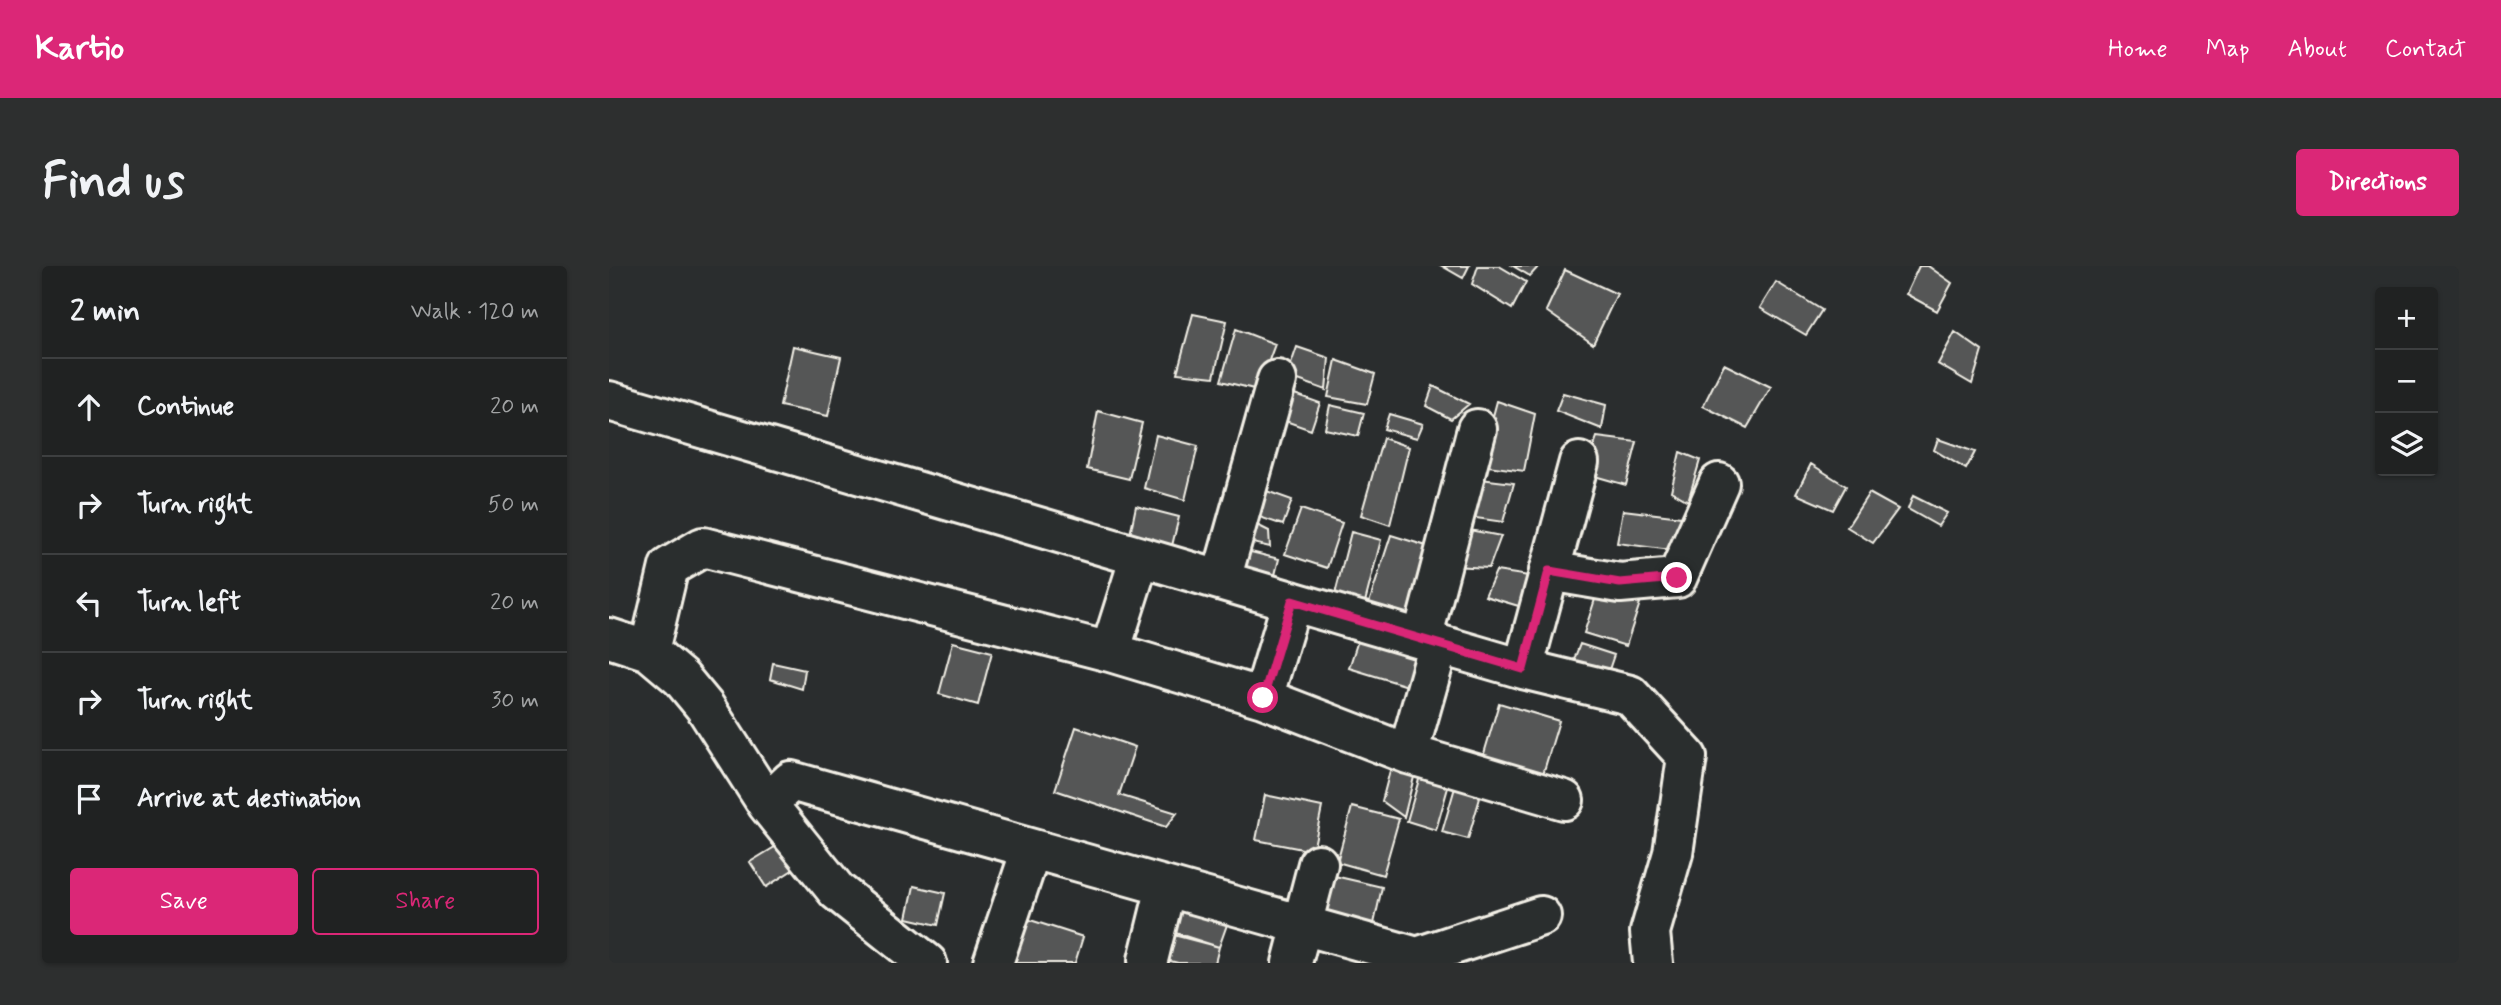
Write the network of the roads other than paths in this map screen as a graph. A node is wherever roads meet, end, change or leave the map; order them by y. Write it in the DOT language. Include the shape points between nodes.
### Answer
graph roads {
  1 [pos="1277,380"];
  2 [pos="609,401"];
  3 [pos="1477,429"];
  4 [pos="1579,462"];
  5 [pos="1719,483"];
  6 [pos="1140,557"];
  7 [pos="1549,571"];
  8 [pos="1221,580"];
  9 [pos="1292,601"];
  10 [pos="609,638"];
  11 [pos="1430,642"];
  12 [pos="649,651"];
  13 [pos="1110,652"];
  14 [pos="1523,669"];
  15 [pos="1263,698"];
  16 [pos="1408,754"];
  17 [pos="1564,800"];
  18 [pos="767,804"];
  19 [pos="1031,850"];
  20 [pos="1318,864"];
  21 [pos="1166,887"];
  22 [pos="1541,916"];
  23 [pos="1302,925"];
  24 [pos="1148,960"];
  25 [pos="1418,960"];
  26 [pos="927,963"];
  27 [pos="993,963"];
  28 [pos="1292,963"];
  29 [pos="1653,963"];
  1 -- 8 [label="street"];
  2 -- 6 [label="street"];
  3 -- 11 [label="street"];
  4 -- 7 [label="street"];
  5 -- 7 [label="street" via="1677,578 1620,583"];
  6 -- 8 [label="street"];
  6 -- 13 [label="street"];
  7 -- 14 [label="street"];
  8 -- 9 [label="street"];
  9 -- 11 [label="street"];
  9 -- 15 [label="street"];
  10 -- 12 [label="street"];
  11 -- 14 [label="street"];
  11 -- 16 [label="street"];
  12 -- 13 [label="street" via="669,568 703,547"];
  12 -- 18 [label="street" via="681,678 705,707"];
  13 -- 15 [label="street"];
  14 -- 29 [label="street" via="1630,695 1687,757 1673,853 1650,932"];
  15 -- 16 [label="street"];
  16 -- 17 [label="street"];
  18 -- 19 [label="street" via="791,781"];
  18 -- 26 [label="street" via="837,891"];
  19 -- 21 [label="street"];
  19 -- 27 [label="street"];
  20 -- 23 [label="street"];
  21 -- 23 [label="street"];
  21 -- 24 [label="street"];
  22 -- 25 [label="street"];
  23 -- 25 [label="street"];
  23 -- 28 [label="street"];
}
